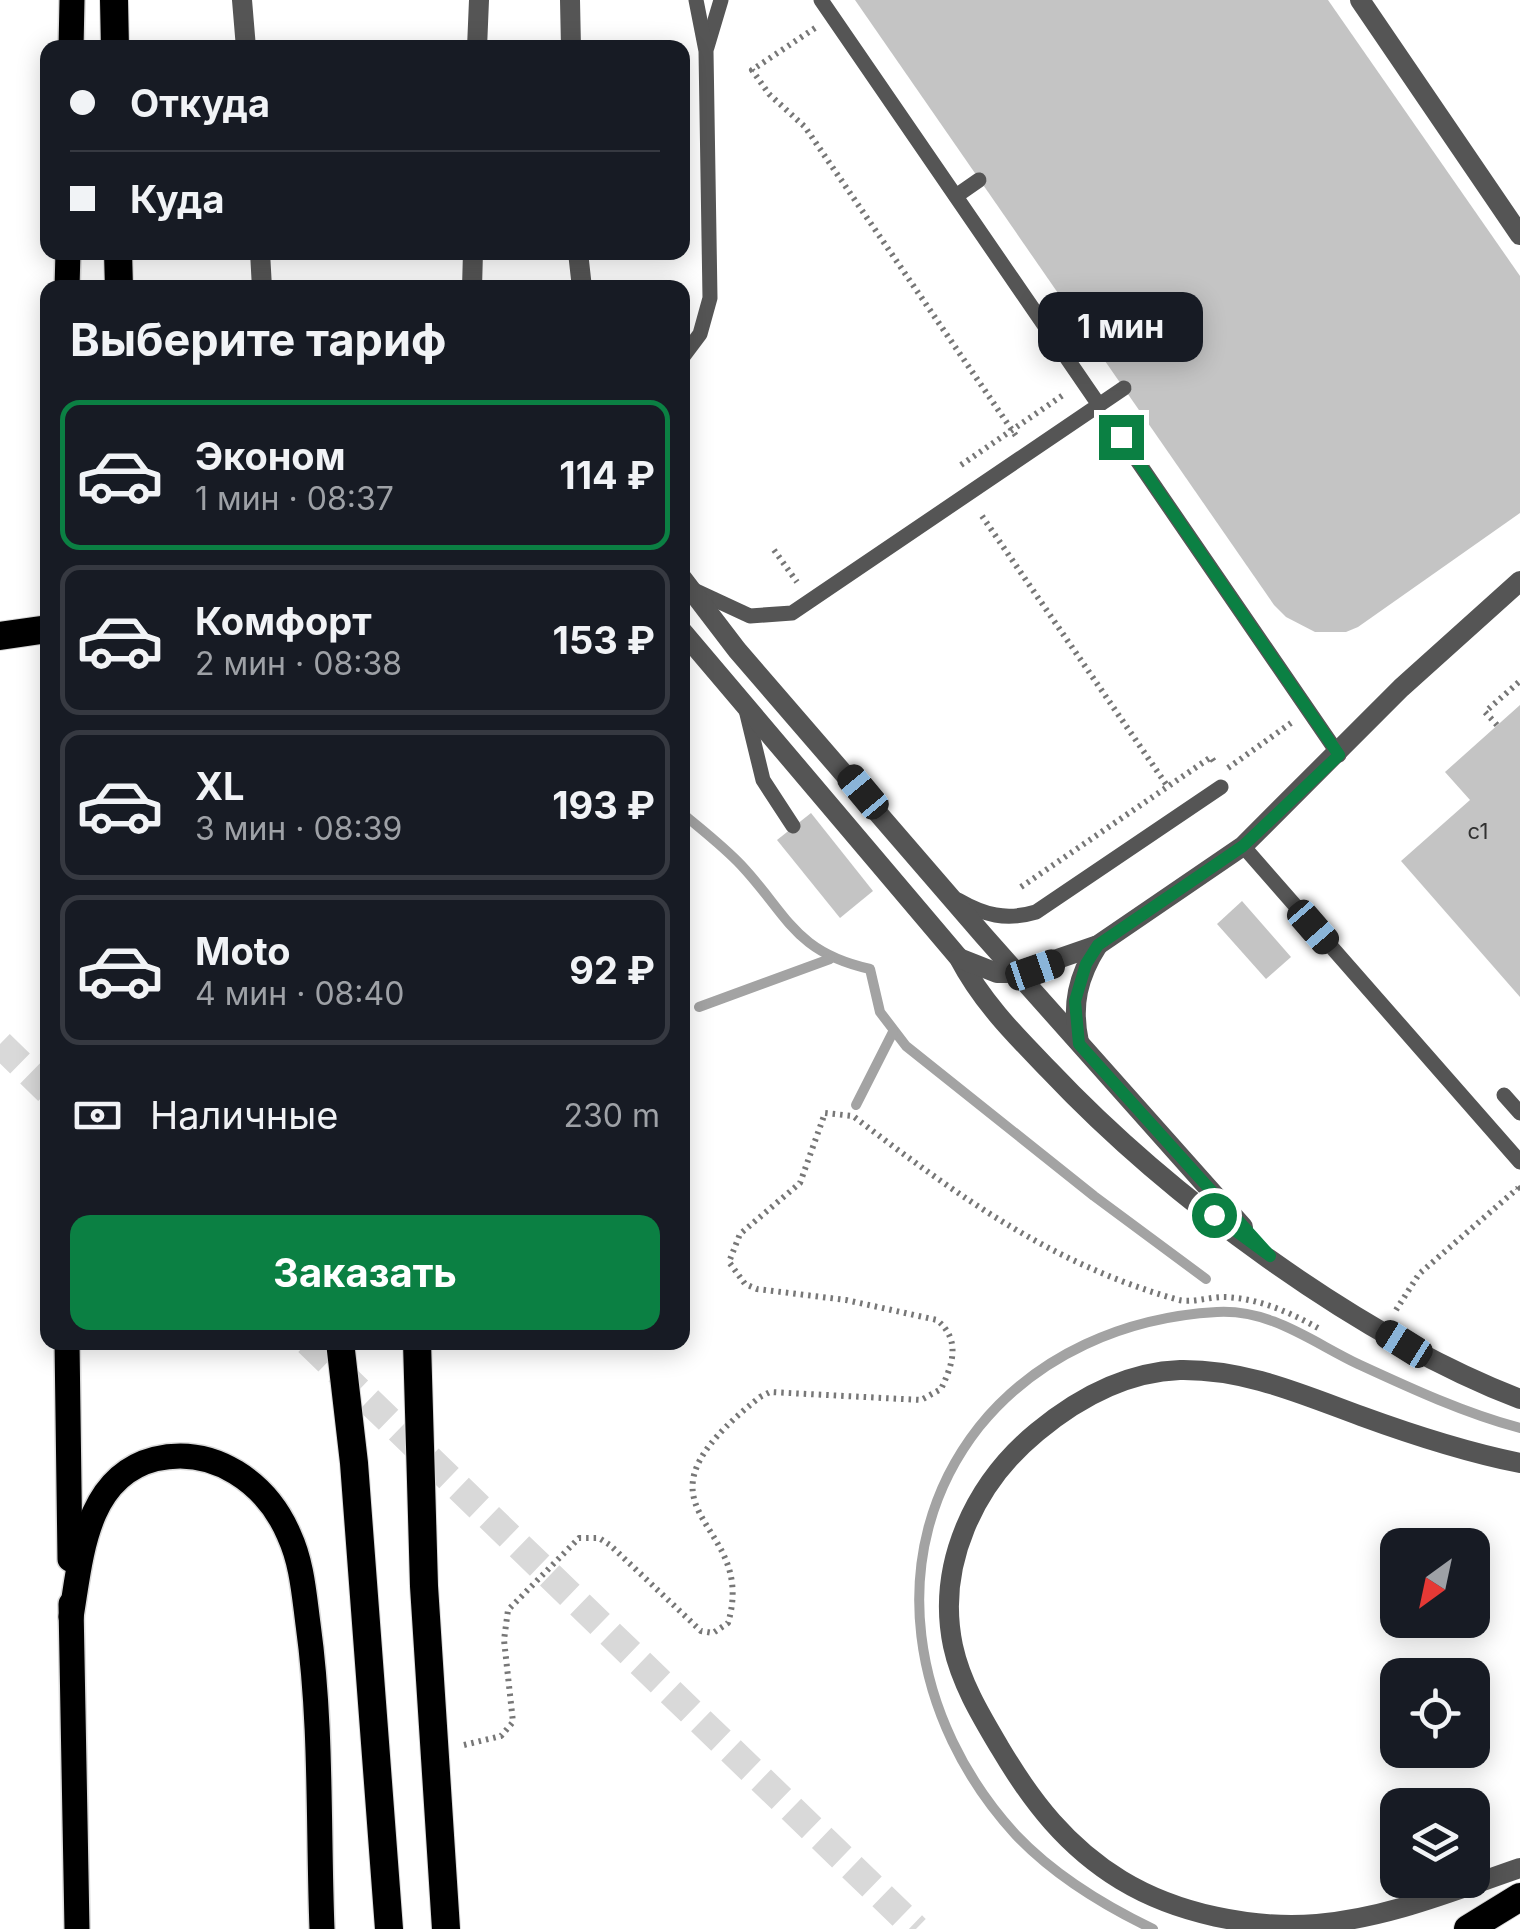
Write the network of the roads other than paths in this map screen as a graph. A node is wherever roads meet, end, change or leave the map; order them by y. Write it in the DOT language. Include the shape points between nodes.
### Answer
graph roads {
  1 [pos="72,0"];
  2 [pos="114,0"];
  3 [pos="242,0"];
  4 [pos="478,0"];
  5 [pos="570,0"];
  6 [pos="696,0"];
  7 [pos="721,0"];
  8 [pos="822,0"];
  9 [pos="1360,0"];
  10 [pos="71,40"];
  11 [pos="115,40"];
  12 [pos="245,40"];
  13 [pos="478,40"];
  14 [pos="571,40"];
  15 [pos="706,51"];
  16 [pos="979,180"];
  17 [pos="956,196"];
  18 [pos="1520,235"];
  19 [pos="1076,320"];
  20 [pos="1052,336"];
  21 [pos="690,347"];
  22 [pos="1124,388"];
  23 [pos="1099,405"];
  24 [pos="1121,437"];
  25 [pos="1520,581"];
  26 [pos="690,584"];
  27 [pos="690,587"];
  28 [pos="40,630"];
  29 [pos="0,636"];
  30 [pos="690,640"];
  31 [pos="744,701"];
  32 [pos="1339,755"];
  33 [pos="1221,787"];
  34 [pos="793,826"];
  35 [pos="1243,846"];
  36 [pos="950,896"];
  37 [pos="1098,945"];
  38 [pos="959,958"];
  39 [pos="1017,973"];
  40 [pos="1079,1044"];
  41 [pos="1504,1096"];
  42 [pos="1520,1113"];
  43 [pos="1520,1162"];
  44 [pos="1270,1256"];
  45 [pos="67,1350"];
  46 [pos="341,1350"];
  47 [pos="417,1350"];
  48 [pos="1520,1398"];
  49 [pos="1520,1463"];
  50 [pos="71,1616"];
  51 [pos="1520,1868"];
  52 [pos="1520,1897"];
  53 [pos="77,1929"];
  54 [pos="322,1929"];
  55 [pos="390,1929"];
  56 [pos="446,1929"];
  57 [pos="1468,1929"];
  1 -- 10 [label="main road"];
  2 -- 11 [label="highway"];
  3 -- 12 [label="street"];
  4 -- 13 [label="street"];
  5 -- 14 [label="street"];
  6 -- 15 [label="lane"];
  7 -- 15 [label="lane"];
  8 -- 17 [label="lane"];
  9 -- 18 [label="street"];
  15 -- 21 [label="lane" via="710,298"];
  16 -- 17 [label="lane"];
  17 -- 20 [label="lane"];
  19 -- 20 [label="lane"];
  20 -- 23 [label="lane"];
  22 -- 23 [label="lane"];
  23 -- 26 [label="lane" via="792,613 750,616"];
  24 -- 32 [label="lane"];
  25 -- 32 [label="street" via="1401,688"];
  27 -- 36 [label="street"];
  28 -- 29 [label="highway"];
  30 -- 31 [label="street"];
  31 -- 34 [label="lane" via="763,780"];
  31 -- 38 [label="street"];
  32 -- 35 [label="street"];
  33 -- 36 [label="lane" via="1036,912 990,915"];
  35 -- 37 [label="street"];
  35 -- 43 [label="lane"];
  36 -- 39 [label="street"];
  37 -- 39 [label="street"];
  37 -- 40 [label="street" via="1075,1001"];
  38 -- 39 [label="street"];
  38 -- 44 [label="street" via="993,1012 1070,1093 1186,1195"];
  39 -- 40 [label="street"];
  40 -- 44 [label="street"];
  41 -- 42 [label="lane"];
  44 -- 48 [label="street" via="1438,1363"];
  45 -- 50 [label="main road"];
  46 -- 55 [label="highway"];
  47 -- 56 [label="highway"];
  49 -- 51 [label="street" via="1414,1435 1261,1378 1177,1370 1133,1378 1093,1392 1057,1416 995,1474 962,1535 950,1610 964,1680 1049,1822 1123,1881 1166,1901 1267,1924 1316,1924 1390,1914"];
  50 -- 53 [label="main road"];
  50 -- 54 [label="main road" via="94,1510 136,1468 183,1456 213,1460 271,1500 302,1576 317,1687"];
  52 -- 57 [label="highway"];
}
